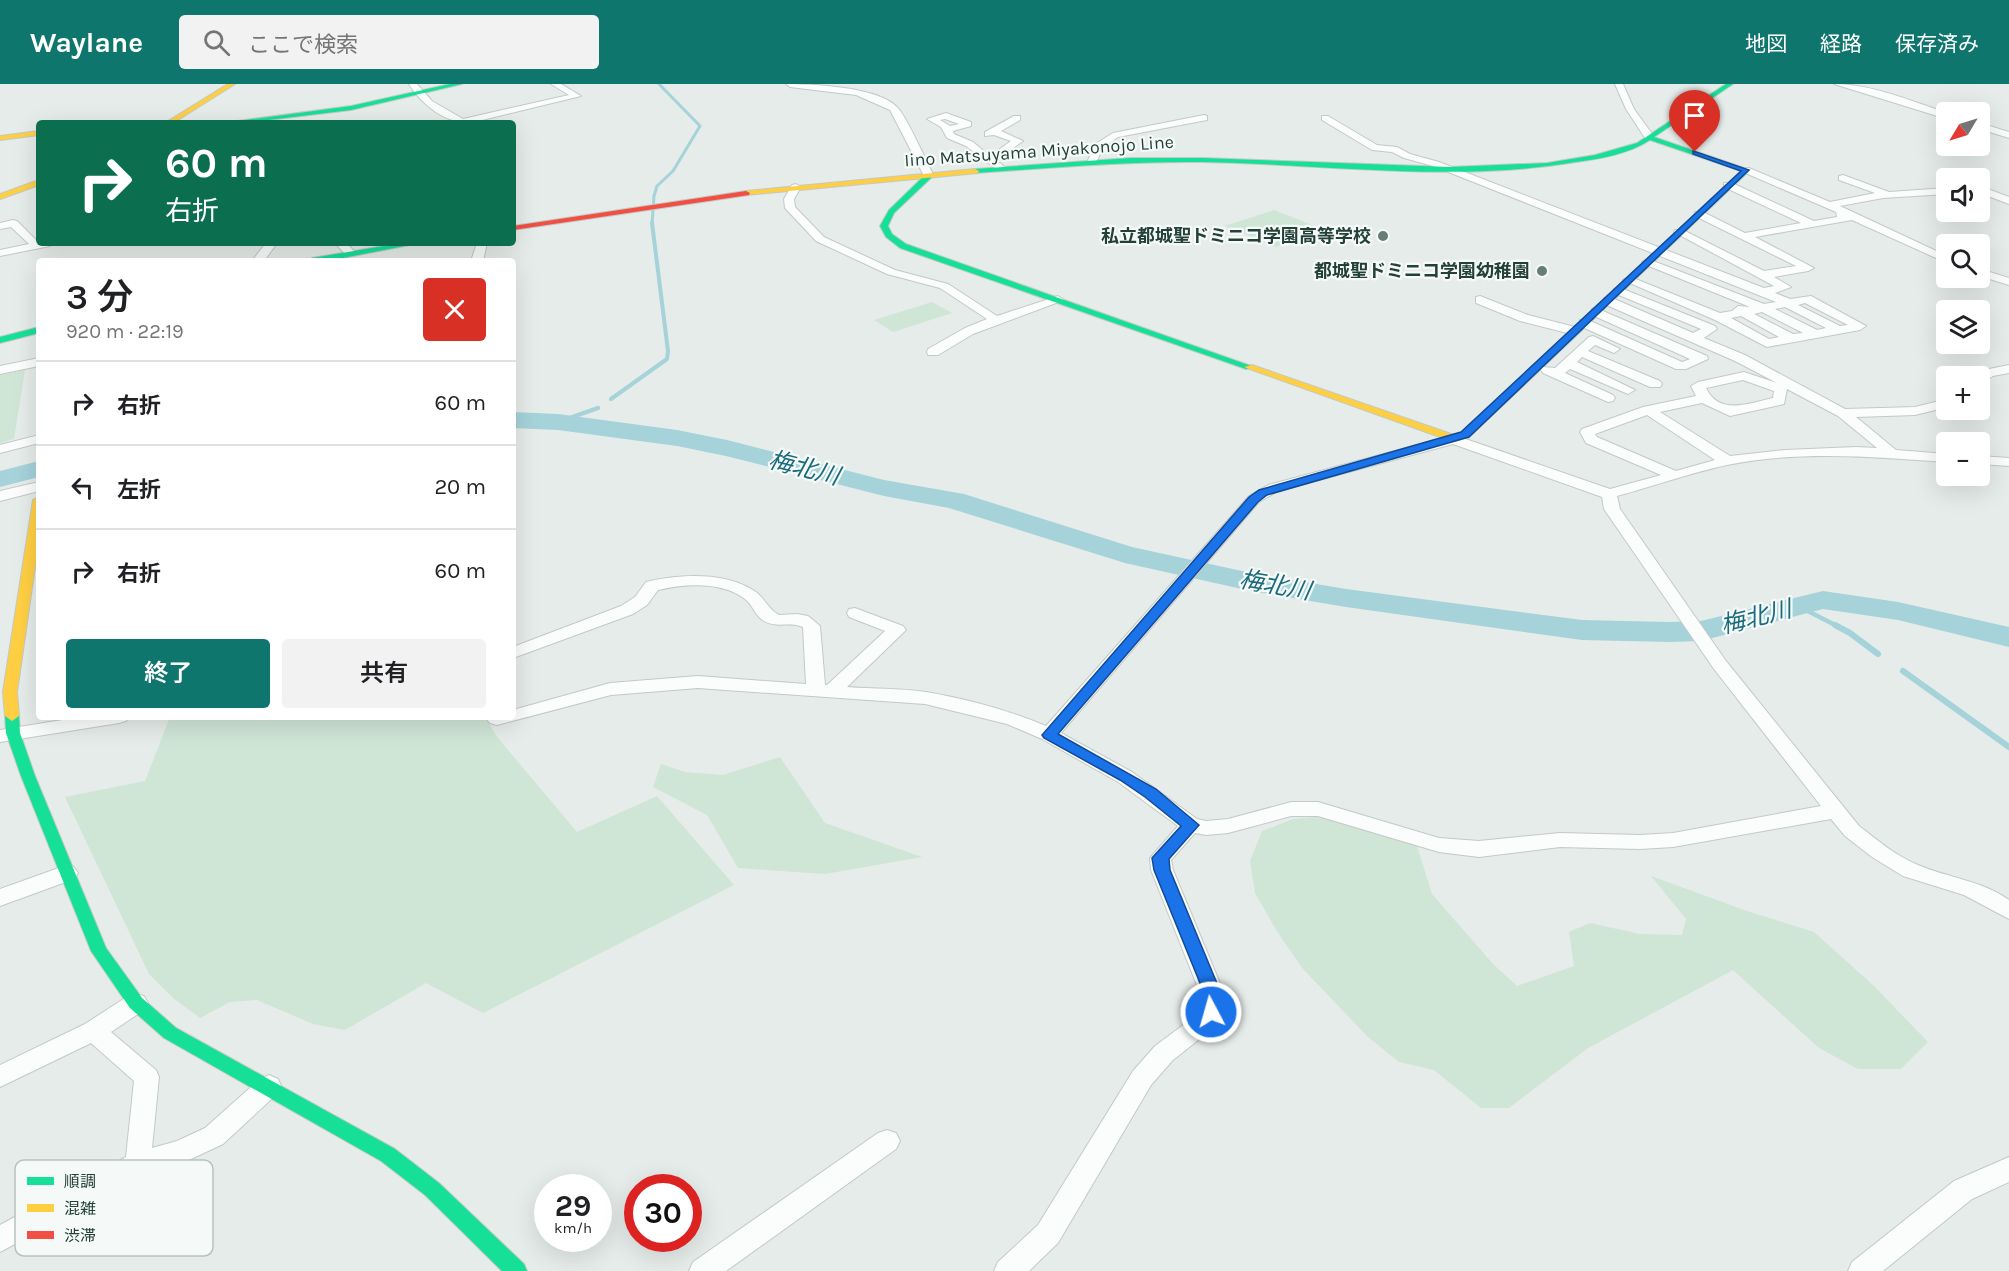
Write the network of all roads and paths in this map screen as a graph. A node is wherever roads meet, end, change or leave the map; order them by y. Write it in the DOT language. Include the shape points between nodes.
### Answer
graph roads {
  1 [pos="232,84"];
  2 [pos="459,84"];
  3 [pos="555,84"];
  4 [pos="790,84"];
  5 [pos="1619,84"];
  6 [pos="1730,84"];
  7 [pos="1838,84"];
  8 [pos="416,89"];
  9 [pos="1936,112"];
  10 [pos="1017,118"];
  11 [pos="1204,118"];
  12 [pos="1325,118"];
  13 [pos="294,119"];
  14 [pos="173,120"];
  15 [pos="277,120"];
  16 [pos="460,120"];
  17 [pos="477,120"];
  18 [pos="968,124"];
  19 [pos="1990,129"];
  20 [pos="948,130"];
  21 [pos="992,132"];
  22 [pos="36,133"];
  23 [pos="2009,135"];
  24 [pos="0,138"];
  25 [pos="1650,138"];
  26 [pos="970,144"];
  27 [pos="985,156"];
  28 [pos="1092,162"];
  29 [pos="1002,169"];
  30 [pos="1450,169"];
  31 [pos="1750,174"];
  32 [pos="928,176"];
  33 [pos="1843,178"];
  34 [pos="36,183"];
  35 [pos="1728,185"];
  36 [pos="796,187"];
  37 [pos="1936,192"];
  38 [pos="1990,193"];
  39 [pos="1798,195"];
  40 [pos="1888,195"];
  41 [pos="0,197"];
  42 [pos="1762,201"];
  43 [pos="2009,201"];
  44 [pos="1829,205"];
  45 [pos="1699,214"];
  46 [pos="1812,224"];
  47 [pos="0,226"];
  48 [pos="516,228"];
  49 [pos="1679,232"];
  50 [pos="1744,236"];
  51 [pos="36,245"];
  52 [pos="37,246"];
  53 [pos="270,246"];
  54 [pos="343,246"];
  55 [pos="396,246"];
  56 [pos="1664,247"];
  57 [pos="0,253"];
  58 [pos="350,253"];
  59 [pos="1936,255"];
  60 [pos="260,258"];
  61 [pos="326,258"];
  62 [pos="1639,271"];
  63 [pos="1762,275"];
  64 [pos="1990,275"];
  65 [pos="2009,282"];
  66 [pos="1618,291"];
  67 [pos="1763,292"];
  68 [pos="1058,300"];
  69 [pos="1480,300"];
  70 [pos="1608,301"];
  71 [pos="1787,303"];
  72 [pos="1763,308"];
  73 [pos="1596,312"];
  74 [pos="1742,312"];
  75 [pos="1722,318"];
  76 [pos="996,320"];
  77 [pos="1579,327"];
  78 [pos="1711,328"];
  79 [pos="1839,330"];
  80 [pos="36,331"];
  81 [pos="1815,334"];
  82 [pos="1694,338"];
  83 [pos="0,339"];
  84 [pos="1792,339"];
  85 [pos="933,352"];
  86 [pos="1580,352"];
  87 [pos="36,363"];
  88 [pos="1568,363"];
  89 [pos="1538,366"];
  90 [pos="0,370"];
  91 [pos="2007,371"];
  92 [pos="1990,373"];
  93 [pos="1556,374"];
  94 [pos="1684,379"];
  95 [pos="1655,384"];
  96 [pos="1628,390"];
  97 [pos="1608,398"];
  98 [pos="1704,399"];
  99 [pos="1936,406"];
  100 [pos="1648,410"];
  101 [pos="1843,413"];
  102 [pos="1454,439"];
  103 [pos="36,440"];
  104 [pos="0,449"];
  105 [pos="1891,453"];
  106 [pos="1936,457"];
  107 [pos="1728,461"];
  108 [pos="1990,461"];
  109 [pos="2009,462"];
  110 [pos="1674,475"];
  111 [pos="36,487"];
  112 [pos="1609,494"];
  113 [pos="0,496"];
  114 [pos="36,537"];
  115 [pos="32,587"];
  116 [pos="855,613"];
  117 [pos="516,652"];
  118 [pos="5,692"];
  119 [pos="824,692"];
  120 [pos="516,716"];
  121 [pos="100,720"];
  122 [pos="7,735"];
  123 [pos="1049,735"];
  124 [pos="1836,811"];
  125 [pos="1191,825"];
  126 [pos="66,873"];
  127 [pos="0,898"];
  128 [pos="2009,911"];
  129 [pos="136,1003"];
  130 [pos="93,1030"];
  131 [pos="0,1077"];
  132 [pos="269,1086"];
  133 [pos="887,1142"];
  134 [pos="138,1160"];
  135 [pos="152,1160"];
  136 [pos="2009,1169"];
  137 [pos="15,1231"];
  138 [pos="0,1239"];
  139 [pos="517,1271"];
  140 [pos="703,1271"];
  141 [pos="1008,1271"];
  142 [pos="1862,1271"];
  1 -- 14 [label="street"];
  2 -- 8 [label="street"];
  3 -- 17 [label="street" via="577,96"];
  4 -- 32 [label="street" via="884,101 894,108"];
  5 -- 25 [label="street"];
  6 -- 25 [label="street, Iino Matsuyama Miyakonojo Line"];
  7 -- 9 [label="street"];
  8 -- 13 [label="street" via="366,105"];
  8 -- 16 [label="street"];
  10 -- 21 [label="street"];
  11 -- 28 [label="street" via="1107,138 1096,149"];
  12 -- 30 [label="street" via="1375,148 1394,149"];
  13 -- 15 [label="street"];
  18 -- 20 [label="street"];
  18 -- 20 [label="street" via="946,116 931,119"];
  18 -- 21 [label="street"];
  19 -- 23 [label="street"];
  20 -- 26 [label="street" via="950,136"];
  21 -- 26 [label="street"];
  21 -- 27 [label="street" via="1018,141 1000,153"];
  22 -- 24 [label="street"];
  25 -- 30 [label="street, Iino Matsuyama Miyakonojo Line" via="1622,150 1567,162"];
  25 -- 31 [label="street"];
  26 -- 27 [label="street"];
  27 -- 29 [label="street"];
  28 -- 29 [label="street, Iino Matsuyama Miyakonojo Line"];
  28 -- 30 [label="street, Iino Matsuyama Miyakonojo Line" via="1203,160"];
  29 -- 32 [label="street, Iino Matsuyama Miyakonojo Line"];
  30 -- 56 [label="street"];
  31 -- 35 [label="street"];
  31 -- 39 [label="street"];
  31 -- 44 [label="street"];
  32 -- 36 [label="street, Iino Matsuyama Miyakonojo Line"];
  32 -- 68 [label="street" via="926,185 888,213 884,229 890,236 913,250"];
  33 -- 40 [label="street"];
  34 -- 41 [label="street"];
  35 -- 42 [label="street"];
  35 -- 45 [label="street"];
  36 -- 48 [label="street, Iino Matsuyama Miyakonojo Line"];
  36 -- 76 [label="street" via="789,199 790,208 820,239 891,272 944,286"];
  37 -- 40 [label="street"];
  38 -- 43 [label="street"];
  39 -- 42 [label="street"];
  39 -- 46 [label="street" via="1848,218"];
  40 -- 44 [label="street"];
  42 -- 46 [label="street"];
  44 -- 59 [label="street"];
  45 -- 49 [label="street"];
  45 -- 50 [label="street"];
  46 -- 50 [label="street"];
  47 -- 51 [label="street" via="13,223"];
  49 -- 56 [label="street"];
  49 -- 63 [label="street"];
  50 -- 63 [label="street" via="1808,268"];
  52 -- 57 [label="street"];
  53 -- 60 [label="street"];
  54 -- 58 [label="street"];
  55 -- 58 [label="street"];
  56 -- 62 [label="street"];
  56 -- 67 [label="street"];
  58 -- 61 [label="street"];
  62 -- 66 [label="street"];
  62 -- 72 [label="street"];
  62 -- 74 [label="street"];
  62 -- 75 [label="street"];
  63 -- 67 [label="street" via="1785,287"];
  64 -- 65 [label="street"];
  66 -- 70 [label="street"];
  66 -- 78 [label="street"];
  67 -- 71 [label="street"];
  68 -- 76 [label="street"];
  68 -- 102 [label="street"];
  69 -- 77 [label="street" via="1524,318"];
  70 -- 73 [label="street"];
  70 -- 82 [label="street"];
  71 -- 72 [label="street"];
  71 -- 79 [label="street"];
  71 -- 79 [label="street" via="1807,299 1860,326"];
  72 -- 74 [label="street"];
  72 -- 81 [label="street"];
  73 -- 77 [label="street"];
  73 -- 77 [label="street" via="1702,359 1681,366"];
  74 -- 75 [label="street"];
  74 -- 84 [label="street"];
  75 -- 78 [label="street"];
  75 -- 84 [label="street" via="1767,343"];
  76 -- 85 [label="street"];
  77 -- 89 [label="street"];
  78 -- 82 [label="street"];
  79 -- 81 [label="street"];
  80 -- 83 [label="street"];
  81 -- 84 [label="street"];
  82 -- 101 [label="street"];
  86 -- 88 [label="street"];
  86 -- 94 [label="street" via="1593,340"];
  86 -- 95 [label="street"];
  87 -- 90 [label="street"];
  88 -- 93 [label="street"];
  88 -- 96 [label="street"];
  89 -- 93 [label="street"];
  89 -- 102 [label="street" via="1465,435"];
  91 -- 92 [label="street"];
  93 -- 97 [label="street"];
  98 -- 98 [label="street" via="1698,386 1744,376 1780,389 1779,401 1730,412"];
  98 -- 100 [label="street"];
  99 -- 101 [label="street" via="1916,411"];
  100 -- 107 [label="street"];
  100 -- 110 [label="street" via="1587,432 1591,440"];
  101 -- 105 [label="street"];
  102 -- 112 [label="street"];
  102 -- 123 [label="street" via="1263,492"];
  103 -- 104 [label="street"];
  105 -- 106 [label="street"];
  105 -- 107 [label="street" via="1813,452"];
  107 -- 110 [label="street"];
  108 -- 109 [label="street"];
  110 -- 112 [label="street"];
  111 -- 113 [label="street"];
  112 -- 124 [label="street" via="1612,509 1720,665"];
  114 -- 115 [label="street"];
  115 -- 118 [label="street"];
  116 -- 119 [label="street" via="897,630"];
  117 -- 119 [label="street" via="627,610 641,601 652,586 695,581 743,590 775,621 806,621 811,626"];
  118 -- 122 [label="street"];
  119 -- 120 [label="street" via="698,682 610,690"];
  119 -- 123 [label="street" via="925,698 1014,720"];
  121 -- 122 [label="street"];
  122 -- 126 [label="street"];
  123 -- 125 [label="street" via="1125,777"];
  124 -- 125 [label="street" via="1673,840 1560,840 1479,849 1439,845 1318,808 1291,809 1206,828"];
  124 -- 128 [label="street" via="1852,831 1910,870 1972,889"];
  125 -- 141 [label="street" via="1160,858 1212,993 1211,1012 1164,1053 1143,1078 1048,1234"];
  126 -- 127 [label="street"];
  126 -- 129 [label="street" via="99,951"];
  129 -- 130 [label="street"];
  129 -- 132 [label="street" via="171,1033"];
  130 -- 131 [label="street"];
  130 -- 134 [label="street" via="147,1077"];
  132 -- 135 [label="street" via="214,1136"];
  132 -- 139 [label="street" via="388,1155 432,1189"];
  133 -- 140 [label="street"];
  136 -- 142 [label="street" via="1962,1190"];
  137 -- 138 [label="street"];
}
